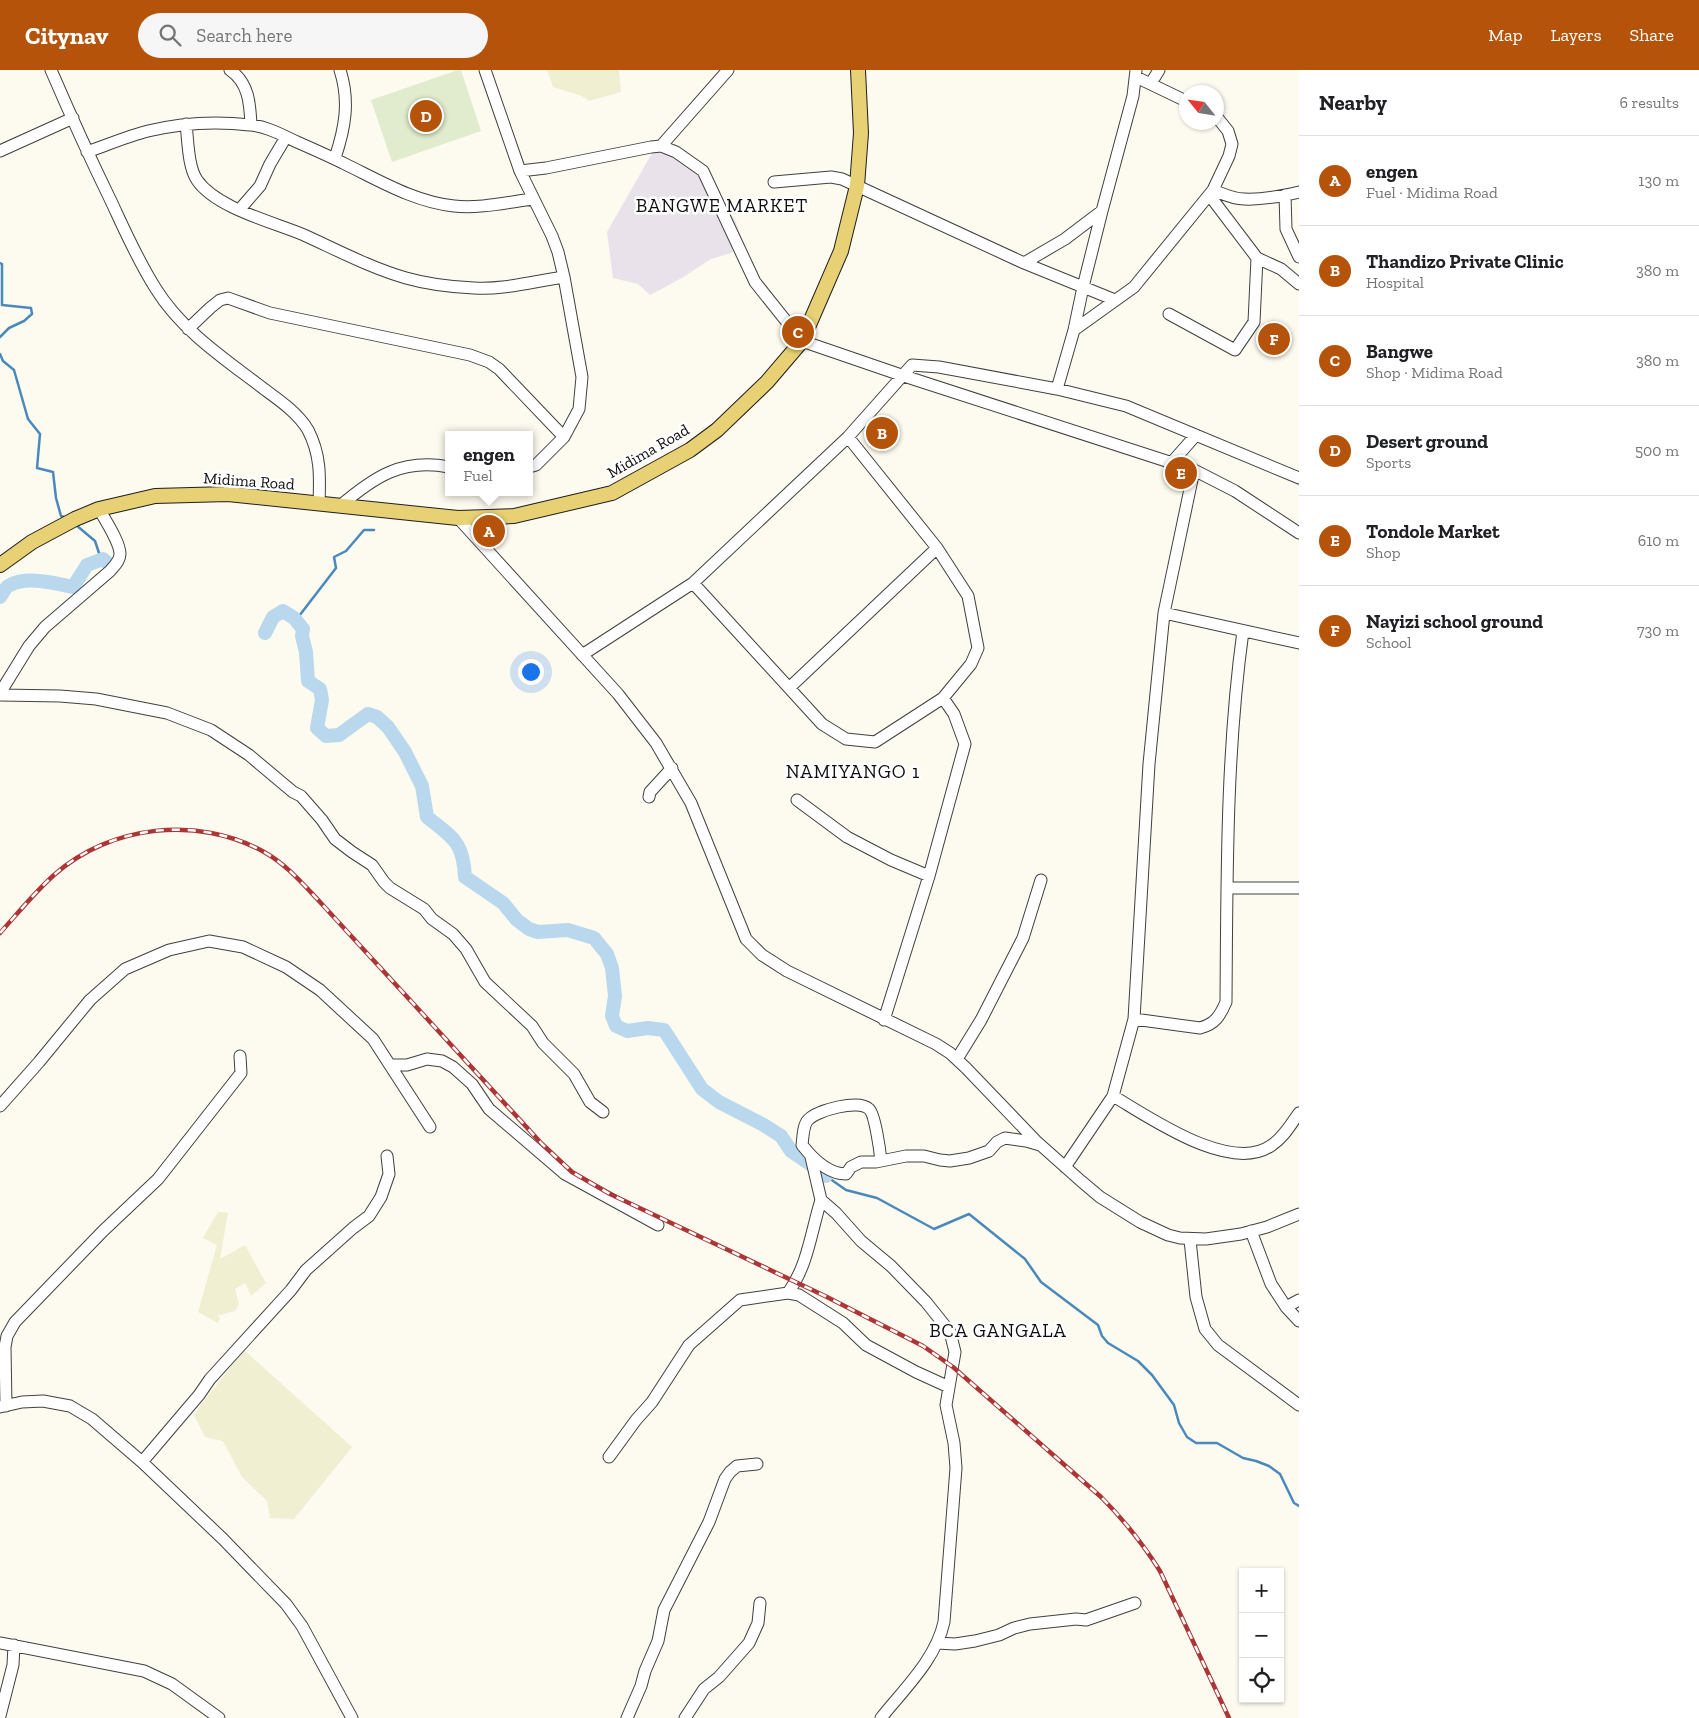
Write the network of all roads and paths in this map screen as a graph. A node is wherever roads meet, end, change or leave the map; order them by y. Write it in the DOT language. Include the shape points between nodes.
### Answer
graph roads {
  1 [pos="51,70"];
  2 [pos="230,70"];
  3 [pos="340,70"];
  4 [pos="485,70"];
  5 [pos="728,70"];
  6 [pos="858,70"];
  7 [pos="1159,70"];
  8 [pos="1136,74"];
  9 [pos="1151,83"];
  10 [pos="1179,97"];
  11 [pos="73,118"];
  12 [pos="186,124"];
  13 [pos="251,125"];
  14 [pos="1224,126"];
  15 [pos="286,137"];
  16 [pos="661,146"];
  17 [pos="0,151"];
  18 [pos="87,152"];
  19 [pos="335,158"];
  20 [pos="520,171"];
  21 [pos="774,182"];
  22 [pos="856,186"];
  23 [pos="1299,192"];
  24 [pos="1211,193"];
  25 [pos="1285,195"];
  26 [pos="533,199"];
  27 [pos="240,209"];
  28 [pos="1102,211"];
  29 [pos="1299,257"];
  30 [pos="1257,258"];
  31 [pos="1024,263"];
  32 [pos="564,277"];
  33 [pos="1299,284"];
  34 [pos="1083,287"];
  35 [pos="1115,300"];
  36 [pos="1169,314"];
  37 [pos="188,329"];
  38 [pos="1074,330"];
  39 [pos="802,341"];
  40 [pos="904,376"];
  41 [pos="1057,390"];
  42 [pos="1196,434"];
  43 [pos="564,437"];
  44 [pos="848,437"];
  45 [pos="1173,462"];
  46 [pos="533,466"];
  47 [pos="445,467"];
  48 [pos="1194,470"];
  49 [pos="1299,478"];
  50 [pos="319,504"];
  51 [pos="340,506"];
  52 [pos="99,509"];
  53 [pos="458,518"];
  54 [pos="1299,533"];
  55 [pos="937,548"];
  56 [pos="0,565"];
  57 [pos="693,583"];
  58 [pos="1164,613"];
  59 [pos="1243,631"];
  60 [pos="1299,643"];
  61 [pos="582,655"];
  62 [pos="789,688"];
  63 [pos="0,694"];
  64 [pos="942,698"];
  65 [pos="672,768"];
  66 [pos="649,796"];
  67 [pos="797,800"];
  68 [pos="929,876"];
  69 [pos="1041,880"];
  70 [pos="1227,888"];
  71 [pos="1299,888"];
  72 [pos="1134,1019"];
  73 [pos="884,1020"];
  74 [pos="240,1056"];
  75 [pos="957,1059"];
  76 [pos="390,1065"];
  77 [pos="1113,1096"];
  78 [pos="0,1106"];
  79 [pos="603,1112"];
  80 [pos="1299,1113"];
  81 [pos="430,1127"];
  82 [pos="1041,1146"];
  83 [pos="387,1156"];
  84 [pos="811,1157"];
  85 [pos="881,1161"];
  86 [pos="1065,1167"];
  87 [pos="821,1200"];
  88 [pos="1299,1214"];
  89 [pos="658,1225"];
  90 [pos="1251,1231"];
  91 [pos="1190,1240"];
  92 [pos="788,1293"];
  93 [pos="1299,1300"];
  94 [pos="1286,1307"];
  95 [pos="1299,1320"];
  96 [pos="949,1387"];
  97 [pos="1299,1405"];
  98 [pos="3,1406"];
  99 [pos="609,1457"];
  100 [pos="142,1462"];
  101 [pos="757,1464"];
  102 [pos="760,1603"];
  103 [pos="1135,1603"];
  104 [pos="0,1643"];
  105 [pos="937,1643"];
  106 [pos="14,1645"];
  107 [pos="347,1715"];
  108 [pos="0,1716"];
  109 [pos="219,1718"];
  110 [pos="627,1718"];
  111 [pos="685,1718"];
  112 [pos="881,1718"];
  1 -- 11 [label="street"];
  2 -- 13 [label="street" via="244,84"];
  3 -- 19 [label="street" via="345,87 346,119"];
  4 -- 20 [label="street"];
  5 -- 16 [label="street"];
  6 -- 22 [label="main road, Midima Road" via="861,133"];
  7 -- 9 [label="street"];
  8 -- 9 [label="street"];
  8 -- 28 [label="street"];
  9 -- 10 [label="street"];
  11 -- 17 [label="street"];
  11 -- 18 [label="street"];
  12 -- 13 [label="street"];
  12 -- 18 [label="street" via="147,131"];
  12 -- 27 [label="street" via="195,178 212,195"];
  13 -- 15 [label="street"];
  14 -- 24 [label="street" via="1232,144"];
  15 -- 19 [label="street"];
  15 -- 27 [label="street" via="260,186"];
  16 -- 20 [label="street"];
  16 -- 39 [label="street" via="676,152 703,171 755,282"];
  18 -- 37 [label="street" via="151,282"];
  19 -- 26 [label="street" via="392,188 441,204 456,207"];
  20 -- 26 [label="street"];
  21 -- 22 [label="street" via="831,177"];
  22 -- 31 [label="street"];
  22 -- 39 [label="main road, Midima Road" via="841,251"];
  23 -- 25 [label="street"];
  24 -- 25 [label="street" via="1244,199"];
  24 -- 30 [label="street"];
  24 -- 35 [label="street" via="1134,287"];
  25 -- 29 [label="street" via="1286,229"];
  26 -- 32 [label="street" via="552,236"];
  27 -- 32 [label="street" via="395,274 426,282 485,288"];
  28 -- 31 [label="street" via="1065,239"];
  28 -- 34 [label="street"];
  30 -- 33 [label="street"];
  30 -- 36 [label="street" via="1254,322 1235,350"];
  31 -- 34 [label="street"];
  32 -- 43 [label="street" via="582,377 579,409"];
  34 -- 35 [label="street"];
  34 -- 38 [label="street"];
  35 -- 38 [label="street"];
  37 -- 43 [label="street" via="220,300 228,298 270,313 470,355 489,362 499,370"];
  37 -- 50 [label="street" via="280,401 307,429 321,472"];
  38 -- 41 [label="street"];
  39 -- 40 [label="street"];
  39 -- 53 [label="main road, Midima Road" via="717,430 690,450 612,493 514,516"];
  40 -- 41 [label="street" via="912,365 939,367"];
  40 -- 44 [label="street"];
  40 -- 45 [label="street"];
  41 -- 42 [label="street" via="1126,406"];
  42 -- 45 [label="street"];
  42 -- 49 [label="street"];
  43 -- 46 [label="street"];
  44 -- 55 [label="street"];
  44 -- 57 [label="street"];
  45 -- 48 [label="street"];
  47 -- 51 [label="street" via="426,465 390,471 366,484"];
  48 -- 54 [label="street" via="1235,491"];
  48 -- 58 [label="street"];
  50 -- 51 [label="main road, Midima Road"];
  50 -- 52 [label="main road, Midima Road" via="228,494 178,494"];
  51 -- 53 [label="main road, Midima Road"];
  52 -- 56 [label="main road, Midima Road" via="32,542"];
  52 -- 63 [label="street" via="118,546 117,563 44,628"];
  53 -- 61 [label="street"];
  55 -- 62 [label="street"];
  55 -- 64 [label="street" via="968,596 978,648 971,664"];
  57 -- 61 [label="street"];
  57 -- 62 [label="street"];
  58 -- 59 [label="street"];
  58 -- 72 [label="street" via="1150,764"];
  59 -- 60 [label="street"];
  59 -- 70 [label="street" via="1230,768"];
  61 -- 65 [label="street" via="638,718"];
  62 -- 64 [label="street" via="822,724 846,739 875,742"];
  63 -- 79 [label="street" via="96,699 168,713 211,730 249,755 301,796 335,839 372,865 390,888 424,909 453,934 466,948 485,982 532,1026 543,1043 574,1074 590,1102"];
  64 -- 68 [label="street" via="954,714 965,744"];
  65 -- 66 [label="street"];
  65 -- 73 [label="street" via="691,803 746,939 773,963"];
  67 -- 68 [label="street" via="847,837"];
  68 -- 73 [label="street"];
  69 -- 75 [label="street" via="1023,938"];
  70 -- 71 [label="street"];
  70 -- 72 [label="street" via="1226,1002 1218,1019 1210,1026 1200,1028"];
  72 -- 77 [label="street"];
  73 -- 75 [label="street" via="936,1044"];
  74 -- 98 [label="street" via="241,1073 158,1179 103,1230 15,1322 5,1347"];
  75 -- 82 [label="street"];
  76 -- 78 [label="street" via="374,1039 313,985 286,967 243,947 209,941 169,950 125,969 90,1000"];
  76 -- 81 [label="street"];
  76 -- 89 [label="street" via="407,1065 427,1059 453,1067 472,1084 489,1109 565,1174"];
  77 -- 80 [label="street" via="1177,1134 1210,1148 1230,1152 1250,1153 1272,1146"];
  77 -- 86 [label="street"];
  82 -- 85 [label="street" via="1006,1138 989,1151 969,1158 950,1161 916,1155"];
  82 -- 86 [label="street"];
  83 -- 100 [label="street" via="389,1174 381,1197 369,1216 306,1270"];
  84 -- 85 [label="street" via="837,1174 846,1174 861,1162"];
  84 -- 85 [label="street" via="802,1145 807,1120 853,1104 869,1108 873,1114"];
  84 -- 87 [label="street"];
  86 -- 91 [label="street" via="1123,1213 1168,1235"];
  87 -- 92 [label="street" via="803,1267"];
  87 -- 96 [label="street" via="942,1320 950,1332 955,1352"];
  88 -- 90 [label="street"];
  90 -- 91 [label="street"];
  90 -- 94 [label="street" via="1271,1284"];
  91 -- 97 [label="street" via="1196,1297 1205,1329 1218,1345"];
  92 -- 96 [label="street" via="799,1295 843,1323 866,1344"];
  92 -- 99 [label="street" via="740,1300 689,1345 652,1402"];
  93 -- 94 [label="street"];
  94 -- 95 [label="street"];
  96 -- 105 [label="street" via="946,1406 956,1468 944,1622"];
  98 -- 100 [label="street" via="43,1401 70,1406 92,1418"];
  100 -- 107 [label="street" via="286,1604 302,1626"];
  101 -- 110 [label="street" via="737,1466 725,1480 709,1522 666,1605 658,1641"];
  102 -- 111 [label="street" via="757,1626 749,1643 704,1689"];
  103 -- 105 [label="street" via="1086,1620 1030,1624 975,1641"];
  104 -- 106 [label="street"];
  105 -- 112 [label="street"];
  106 -- 108 [label="street" via="13,1666"];
  106 -- 109 [label="street" via="144,1670 172,1684"];
}
